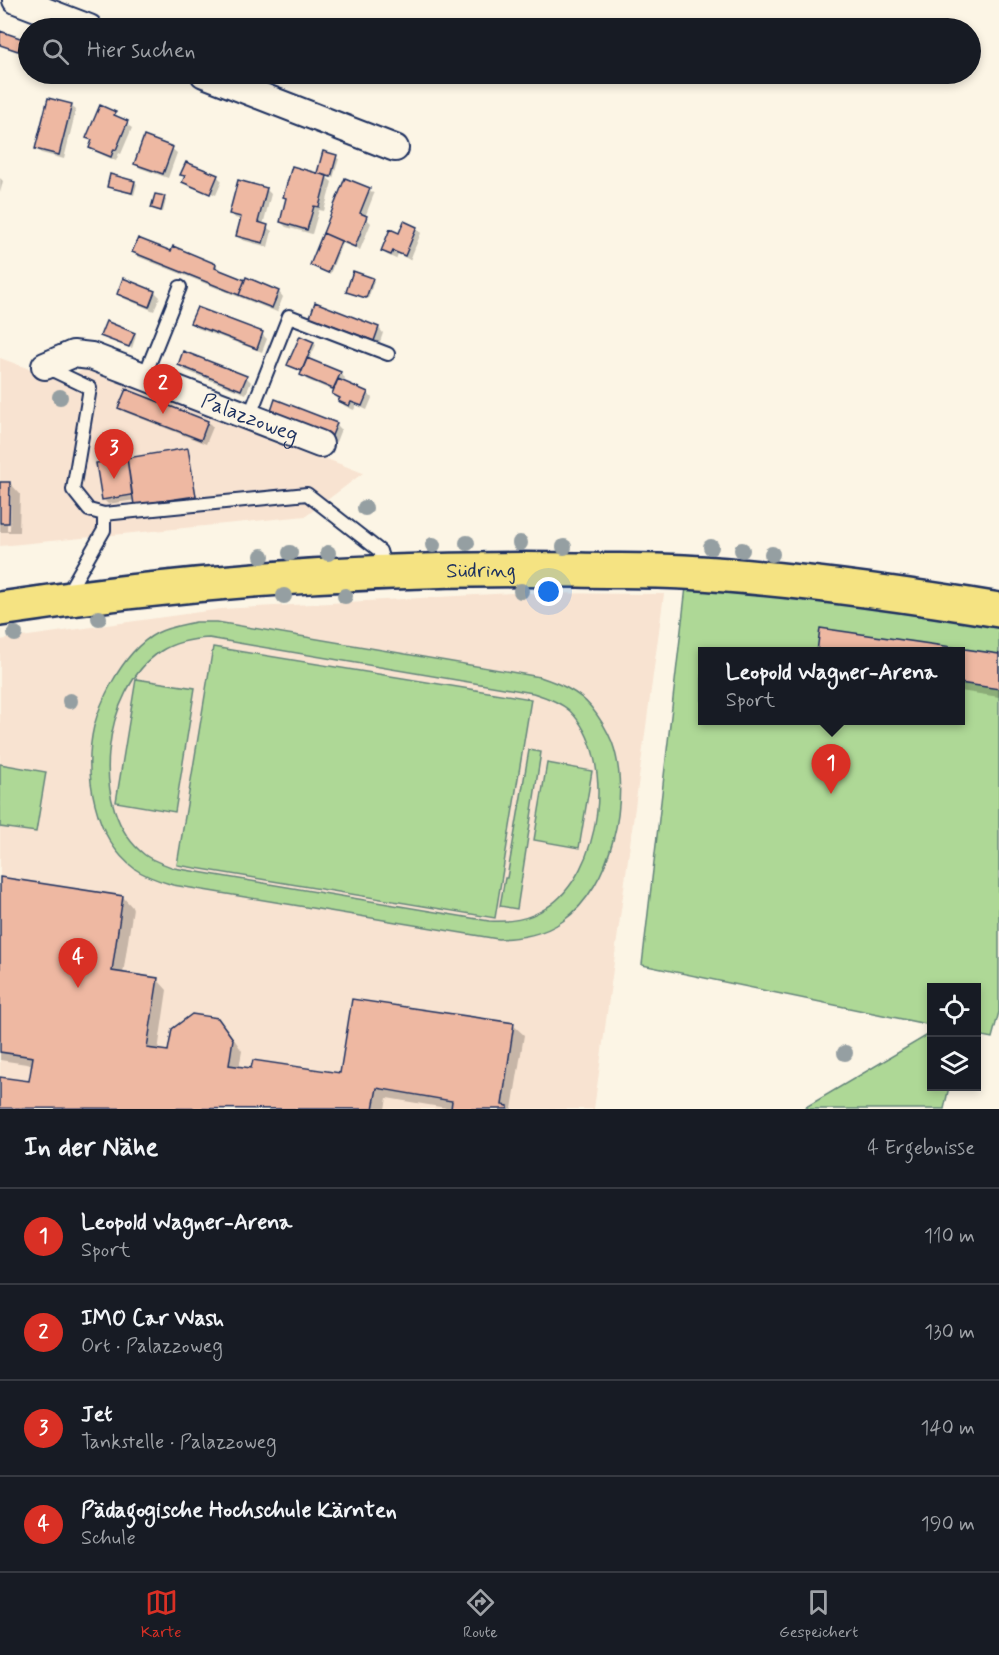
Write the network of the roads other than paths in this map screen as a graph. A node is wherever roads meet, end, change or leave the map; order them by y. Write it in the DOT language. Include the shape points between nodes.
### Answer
graph roads {
  1 [pos="16,0"];
  2 [pos="63,18"];
  3 [pos="230,84"];
  4 [pos="395,148"];
  5 [pos="180,287"];
  6 [pos="388,354"];
  7 [pos="45,366"];
  8 [pos="144,377"];
  9 [pos="249,417"];
  10 [pos="320,444"];
  11 [pos="104,514"];
  12 [pos="387,572"];
  13 [pos="64,599"];
  14 [pos="0,609"];
  15 [pos="999,610"];
  1 -- 2 [label="street"];
  3 -- 4 [label="street"];
  5 -- 8 [label="lane"];
  6 -- 9 [label="lane" via="289,316"];
  7 -- 8 [label="street, Palazzoweg" via="73,354 91,356"];
  7 -- 11 [label="lane" via="90,388 72,489 89,510"];
  8 -- 9 [label="street, Palazzoweg"];
  9 -- 10 [label="street, Palazzoweg"];
  11 -- 12 [label="lane" via="307,494 380,551"];
  11 -- 13 [label="lane" via="104,530"];
  12 -- 13 [label="main road, Südring" via="210,582"];
  12 -- 15 [label="main road, Südring" via="683,572 810,583"];
  13 -- 14 [label="main road, Südring"];
}
